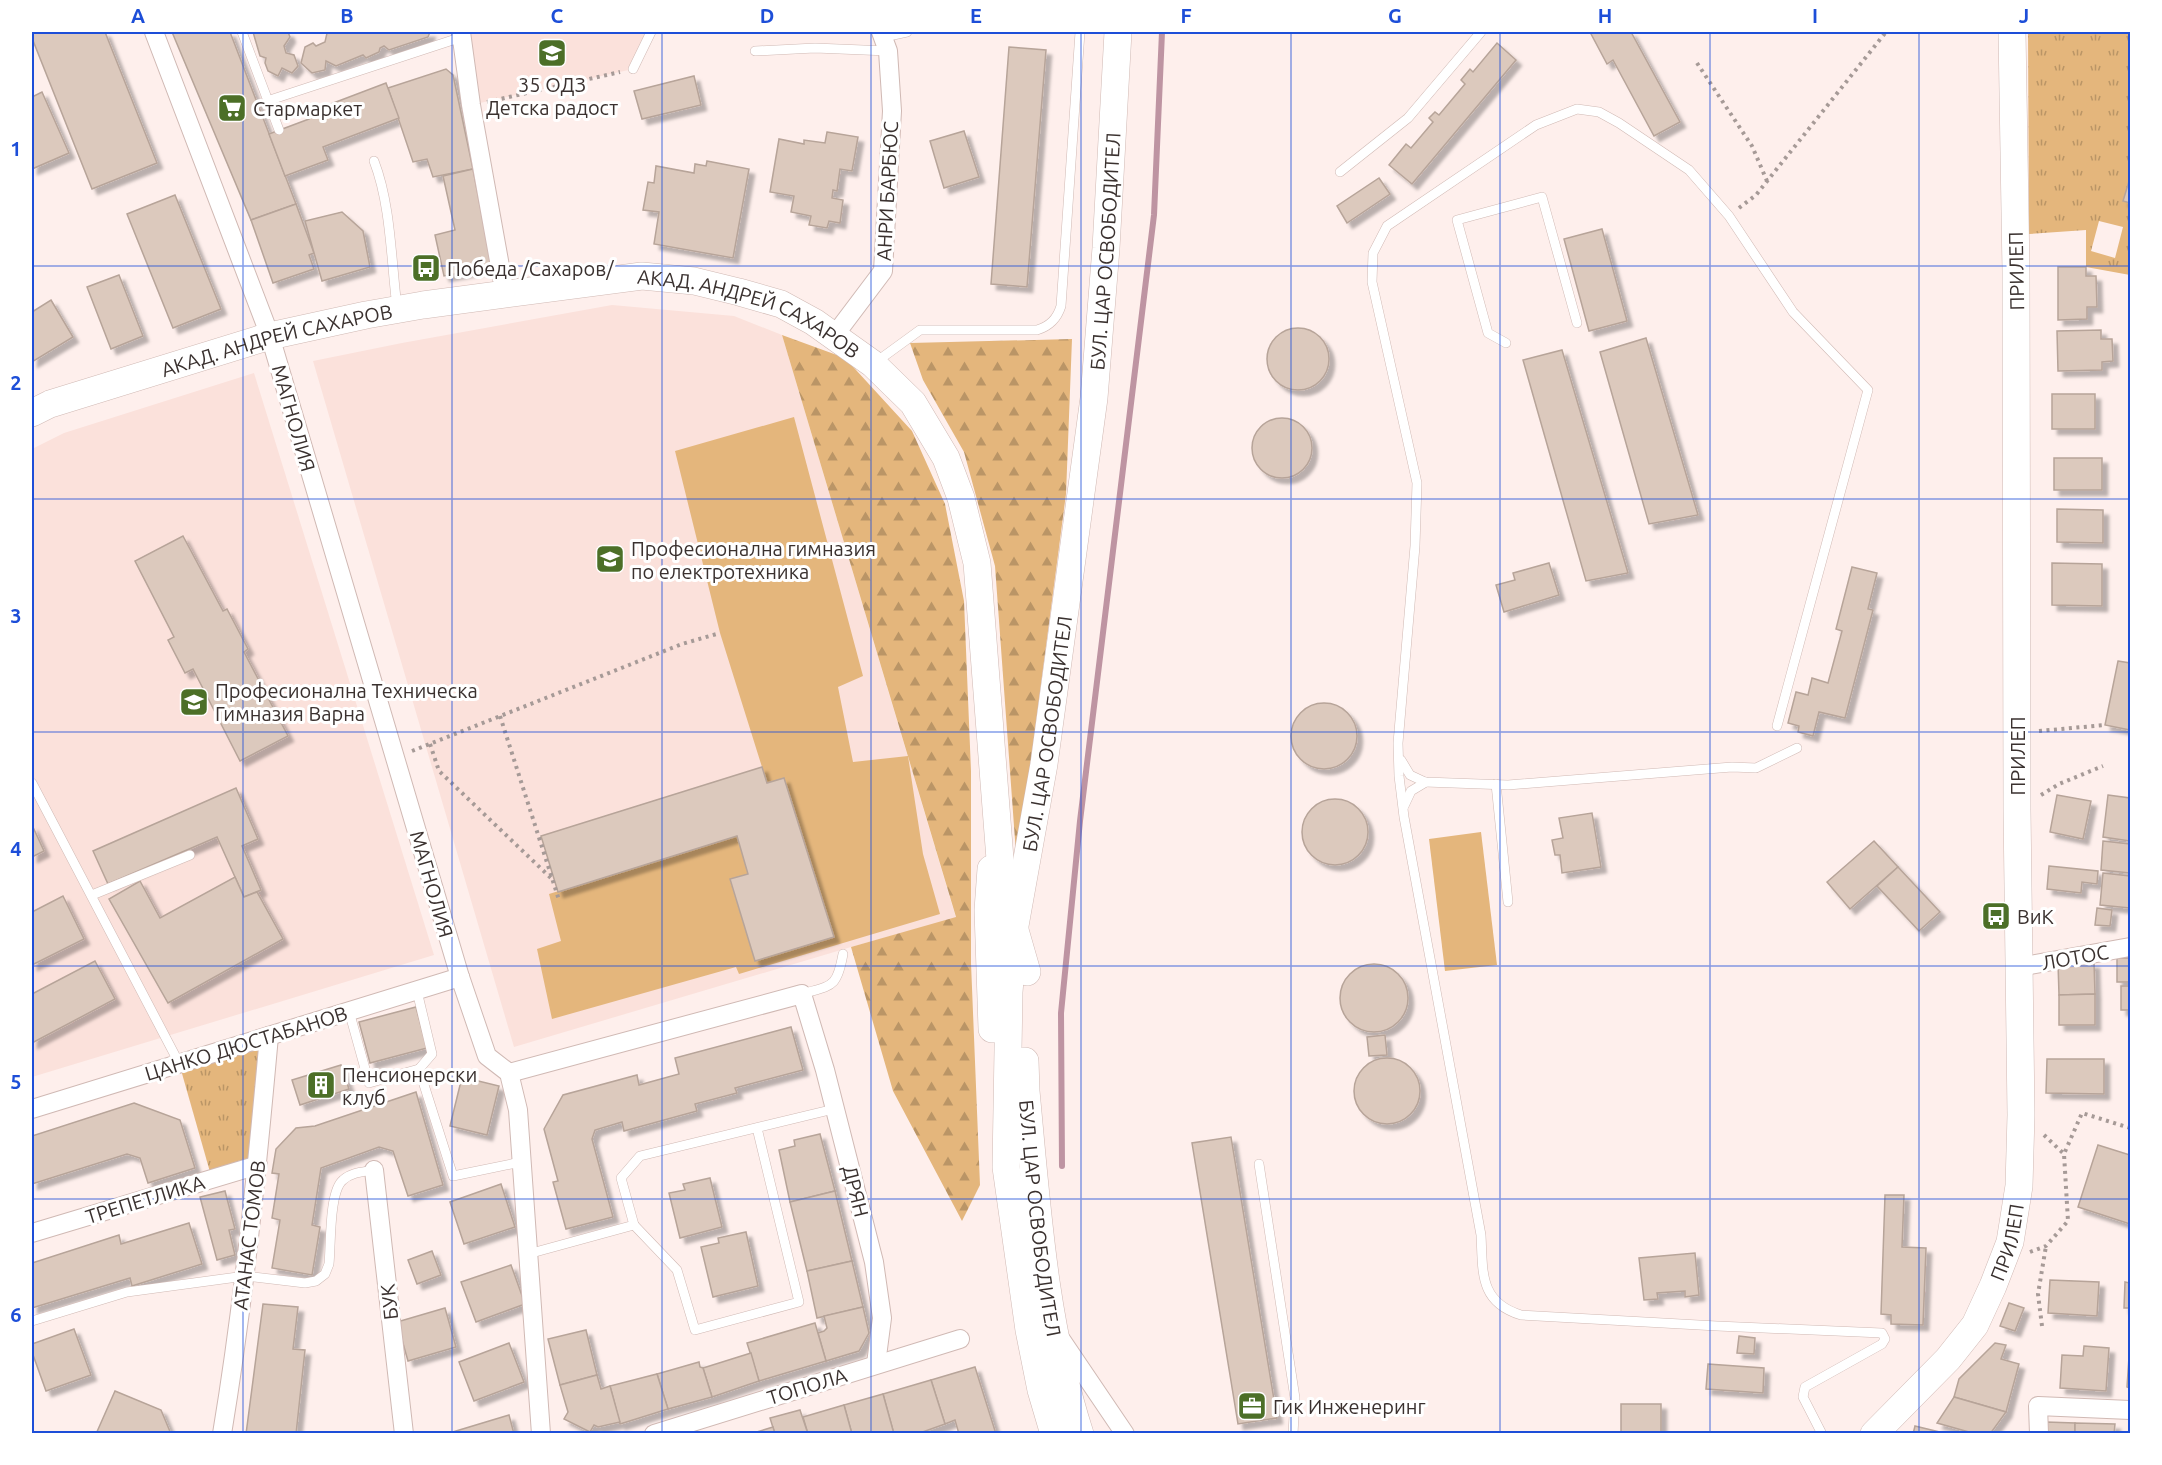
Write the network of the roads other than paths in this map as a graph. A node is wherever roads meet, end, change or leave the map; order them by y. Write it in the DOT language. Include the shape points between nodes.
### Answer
graph roads {
  1 [pos="154,32"];
  2 [pos="242,32"];
  3 [pos="651,32"];
  4 [pos="907,32"];
  5 [pos="1080,32"];
  6 [pos="1118,32"];
  7 [pos="1133,32"];
  8 [pos="1481,32"];
  9 [pos="2012,32"];
  10 [pos="462,34"];
  11 [pos="884,40"];
  12 [pos="755,51"];
  13 [pos="633,69"];
  14 [pos="267,101"];
  15 [pos="279,130"];
  16 [pos="374,161"];
  17 [pos="1340,172"];
  18 [pos="505,294"];
  19 [pos="397,310"];
  20 [pos="1577,323"];
  21 [pos="270,336"];
  22 [pos="834,336"];
  23 [pos="1506,343"];
  24 [pos="873,364"];
  25 [pos="32,413"];
  26 [pos="1777,726"];
  27 [pos="1398,743"];
  28 [pos="1797,748"];
  29 [pos="1433,782"];
  30 [pos="32,783"];
  31 [pos="1496,784"];
  32 [pos="995,794"];
  33 [pos="1404,817"];
  34 [pos="190,855"];
  35 [pos="92,895"];
  36 [pos="1508,902"];
  37 [pos="1014,931"];
  38 [pos="2130,947"];
  39 [pos="843,954"];
  40 [pos="2019,967"];
  41 [pos="1027,972"];
  42 [pos="460,977"];
  43 [pos="417,991"];
  44 [pos="802,994"];
  45 [pos="349,1011"];
  46 [pos="268,1036"];
  47 [pos="179,1063"];
  48 [pos="419,1069"];
  49 [pos="509,1073"];
  50 [pos="32,1109"];
  51 [pos="834,1109"];
  52 [pos="757,1128"];
  53 [pos="521,1162"];
  54 [pos="1260,1164"];
  55 [pos="258,1165"];
  56 [pos="1006,1167"];
  57 [pos="374,1170"];
  58 [pos="634,1225"];
  59 [pos="32,1233"];
  60 [pos="528,1254"];
  61 [pos="245,1276"];
  62 [pos="32,1321"];
  63 [pos="1054,1328"];
  64 [pos="960,1339"];
  65 [pos="876,1364"];
  66 [pos="2130,1410"];
  67 [pos="222,1434"];
  68 [pos="404,1434"];
  69 [pos="541,1434"];
  70 [pos="654,1434"];
  71 [pos="1054,1434"];
  72 [pos="1080,1434"];
  73 [pos="1125,1434"];
  74 [pos="1293,1434"];
  75 [pos="1822,1434"];
  76 [pos="1874,1434"];
  77 [pos="2039,1434"];
  1 -- 21 [label="street, МАГНОЛИЯ"];
  2 -- 14 [label="lane"];
  3 -- 13 [label="lane"];
  4 -- 11 [label="lane"];
  5 -- 24 [label="lane" via="1058,315 1037,330 920,330"];
  6 -- 37 [label="street, БУЛ. ЦАР ОСВОБОДИТЕЛ" via="1094,398 1044,764"];
  7 -- 41 [label="street, БУЛ. ЦАР ОСВОБОДИТЕЛ" via="1112,367"];
  8 -- 17 [label="lane" via="1408,118"];
  9 -- 40 [label="street, ПРИЛЕП"];
  10 -- 14 [label="lane"];
  10 -- 18 [label="street"];
  11 -- 12 [label="lane"];
  11 -- 22 [label="street, АНРИ БАРБЮС" via="892,111 883,271"];
  14 -- 15 [label="lane"];
  16 -- 19 [label="lane" via="386,200"];
  18 -- 19 [label="street, АКАД. АНДРЕЙ САХАРОВ"];
  18 -- 22 [label="street, АКАД. АНДРЕЙ САХАРОВ" via="642,276 694,281 781,304"];
  19 -- 21 [label="street, АКАД. АНДРЕЙ САХАРОВ"];
  20 -- 23 [label="lane" via="1542,196 1457,220 1488,333"];
  21 -- 25 [label="street, АКАД. АНДРЕЙ САХАРОВ" via="50,404"];
  21 -- 42 [label="street, МАГНОЛИЯ"];
  22 -- 24 [label="street, АКАД. АНДРЕЙ САХАРОВ"];
  24 -- 32 [label="street, АКАД. АНДРЕЙ САХАРОВ" via="913,403 946,458 961,498 977,563"];
  26 -- 27 [label="lane" via="1868,390 1793,312 1729,216 1689,170 1599,112 1578,109 1536,125 1387,226 1373,254 1372,282 1417,483"];
  27 -- 29 [label="lane" via="1410,775"];
  27 -- 33 [label="lane"];
  28 -- 31 [label="lane" via="1756,768"];
  29 -- 31 [label="lane"];
  29 -- 33 [label="lane" via="1411,791"];
  30 -- 35 [label="lane"];
  31 -- 36 [label="lane"];
  32 -- 37 [label="street" via="1002,885"];
  32 -- 56 [label="street" via="988,910 992,1064"];
  33 -- 75 [label="lane" via="1481,1235 1483,1274 1491,1296 1521,1315 1882,1333 1882,1344 1805,1387 1804,1400"];
  34 -- 35 [label="lane"];
  35 -- 47 [label="lane"];
  37 -- 41 [label="street"];
  37 -- 56 [label="street, БУЛ. ЦАР ОСВОБОДИТЕЛ"];
  38 -- 40 [label="street, ЛОТОС"];
  39 -- 44 [label="lane" via="832,985"];
  40 -- 76 [label="street, ПРИЛЕП" via="2019,1186 2010,1242 1975,1325 1948,1359"];
  41 -- 63 [label="street, БУЛ. ЦАР ОСВОБОДИТЕЛ" via="1026,1091 1040,1240"];
  42 -- 43 [label="street, ЦАНКО ДЮСТАБАНОВ"];
  42 -- 49 [label="street, МАГНОЛИЯ" via="487,1056"];
  43 -- 45 [label="street, ЦАНКО ДЮСТАБАНОВ"];
  43 -- 48 [label="lane" via="432,1054"];
  44 -- 49 [label="street"];
  44 -- 51 [label="street, ДРЯН"];
  45 -- 46 [label="street, ЦАНКО ДЮСТАБАНОВ"];
  45 -- 48 [label="lane" via="369,1083"];
  46 -- 47 [label="street, ЦАНКО ДЮСТАБАНОВ"];
  46 -- 55 [label="street, АТАНАС ТОМОВ"];
  47 -- 50 [label="street, ЦАНКО ДЮСТАБАНОВ"];
  48 -- 53 [label="lane" via="453,1176"];
  49 -- 53 [label="street" via="518,1110"];
  51 -- 52 [label="lane"];
  51 -- 65 [label="street, ДРЯН" via="874,1262 882,1318"];
  52 -- 58 [label="lane" via="640,1156 621,1178"];
  52 -- 58 [label="lane" via="799,1302 695,1330 677,1270"];
  53 -- 60 [label="street"];
  54 -- 74 [label="lane" via="1294,1398"];
  55 -- 59 [label="street, ТРЕПЕТЛИКА"];
  55 -- 61 [label="street, АТАНАС ТОМОВ"];
  56 -- 71 [label="street, БУЛ. ЦАР ОСВОБОДИТЕЛ" via="1029,1330"];
  57 -- 61 [label="lane" via="350,1175 340,1182 334,1196 325,1274 305,1283"];
  57 -- 68 [label="street, БУК"];
  58 -- 60 [label="lane"];
  60 -- 69 [label="street"];
  61 -- 62 [label="lane" via="127,1292"];
  61 -- 67 [label="street, АТАНАС ТОМОВ"];
  63 -- 72 [label="street, БУЛ. ЦАР ОСВОБОДИТЕЛ"];
  63 -- 73 [label="street"];
  64 -- 65 [label="street, ТОПОЛА"];
  65 -- 70 [label="street, ТОПОЛА"];
  66 -- 77 [label="street" via="2038,1406"];
}
